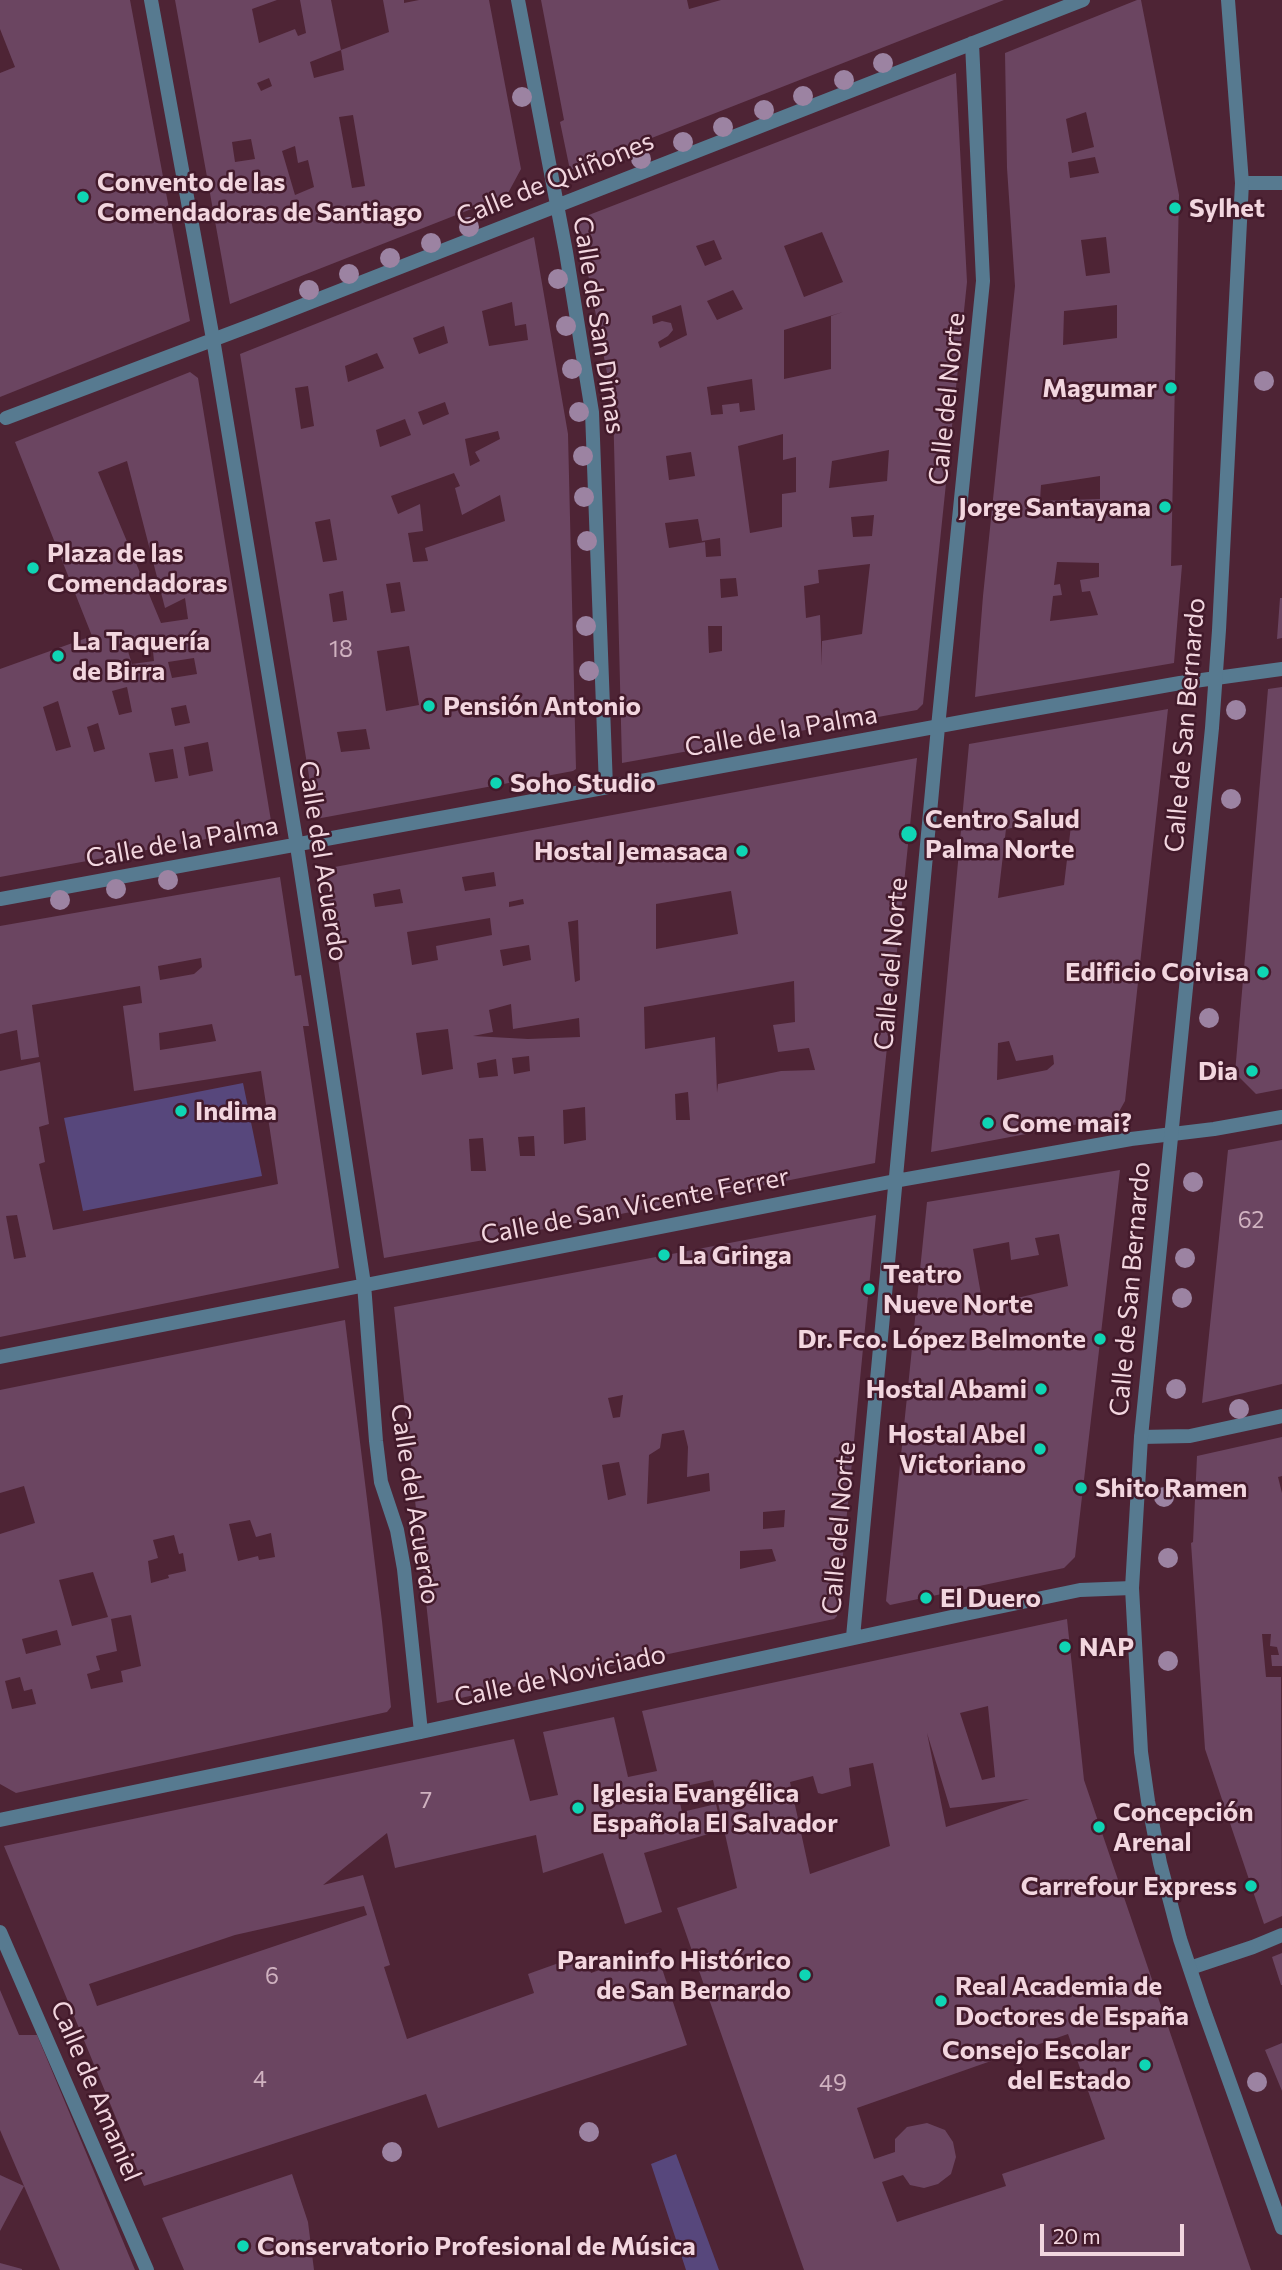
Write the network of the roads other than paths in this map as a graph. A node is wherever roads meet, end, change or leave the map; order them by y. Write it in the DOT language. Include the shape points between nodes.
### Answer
graph roads {
  1 [pos="151,0"];
  2 [pos="517,0"];
  3 [pos="1083,0"];
  4 [pos="1228,0"];
  5 [pos="972,43"];
  6 [pos="1242,183"];
  7 [pos="1282,183"];
  8 [pos="556,205"];
  9 [pos="213,339"];
  10 [pos="6,418"];
  11 [pos="1282,669"];
  12 [pos="1216,679"];
  13 [pos="938,727"];
  14 [pos="606,788"];
  15 [pos="297,846"];
  16 [pos="0,899"];
  17 [pos="1282,1117"];
  18 [pos="1170,1135"];
  19 [pos="895,1181"];
  20 [pos="364,1284"];
  21 [pos="0,1357"];
  22 [pos="1282,1416"];
  23 [pos="1141,1437"];
  24 [pos="1132,1588"];
  25 [pos="853,1637"];
  26 [pos="421,1732"];
  27 [pos="0,1820"];
  28 [pos="0,1932"];
  29 [pos="1282,1935"];
  30 [pos="1190,1968"];
  31 [pos="1282,2228"];
  32 [pos="147,2270"];
  1 -- 9 [label="street, Calle del Acuerdo"];
  2 -- 8 [label="street, Calle de San Dimas"];
  3 -- 5 [label="street, Calle de Quiñones"];
  4 -- 6 [label="street, Calle de San Bernardo"];
  5 -- 8 [label="street, Calle de Quiñones"];
  5 -- 13 [label="street, Calle del Norte" via="983,281"];
  6 -- 7 [label="street"];
  6 -- 12 [label="street, Calle de San Bernardo"];
  8 -- 9 [label="street, Calle de Quiñones"];
  8 -- 14 [label="street, Calle de San Dimas" via="592,412"];
  9 -- 10 [label="street, Calle de Quiñones"];
  9 -- 15 [label="street, Calle del Acuerdo"];
  11 -- 12 [label="street, Calle de la Palma"];
  12 -- 13 [label="street, Calle de la Palma"];
  12 -- 18 [label="street, Calle de San Bernardo"];
  13 -- 14 [label="street, Calle de la Palma"];
  13 -- 19 [label="street, Calle del Norte"];
  14 -- 15 [label="street, Calle de la Palma"];
  15 -- 16 [label="street, Calle de la Palma"];
  15 -- 20 [label="street, Calle del Acuerdo"];
  17 -- 18 [label="street, Calle de San Vicente Ferrer"];
  18 -- 19 [label="street, Calle de San Vicente Ferrer"];
  18 -- 23 [label="street, Calle de San Bernardo"];
  19 -- 20 [label="street, Calle de San Vicente Ferrer"];
  19 -- 25 [label="street, Calle del Norte"];
  20 -- 21 [label="street, Calle de San Vicente Ferrer"];
  20 -- 26 [label="street, Calle del Acuerdo" via="377,1454 404,1569"];
  22 -- 23 [label="street" via="1190,1436"];
  23 -- 24 [label="street, Calle de San Bernardo"];
  24 -- 25 [label="street, Calle de Noviciado" via="1080,1590"];
  24 -- 30 [label="street, Calle de San Bernardo" via="1147,1801"];
  25 -- 26 [label="street, Calle de Noviciado"];
  26 -- 27 [label="street, Calle de Noviciado"];
  28 -- 32 [label="street, Calle de Amaniel"];
  29 -- 30 [label="street"];
  30 -- 31 [label="street, Calle de San Bernardo"];
}
